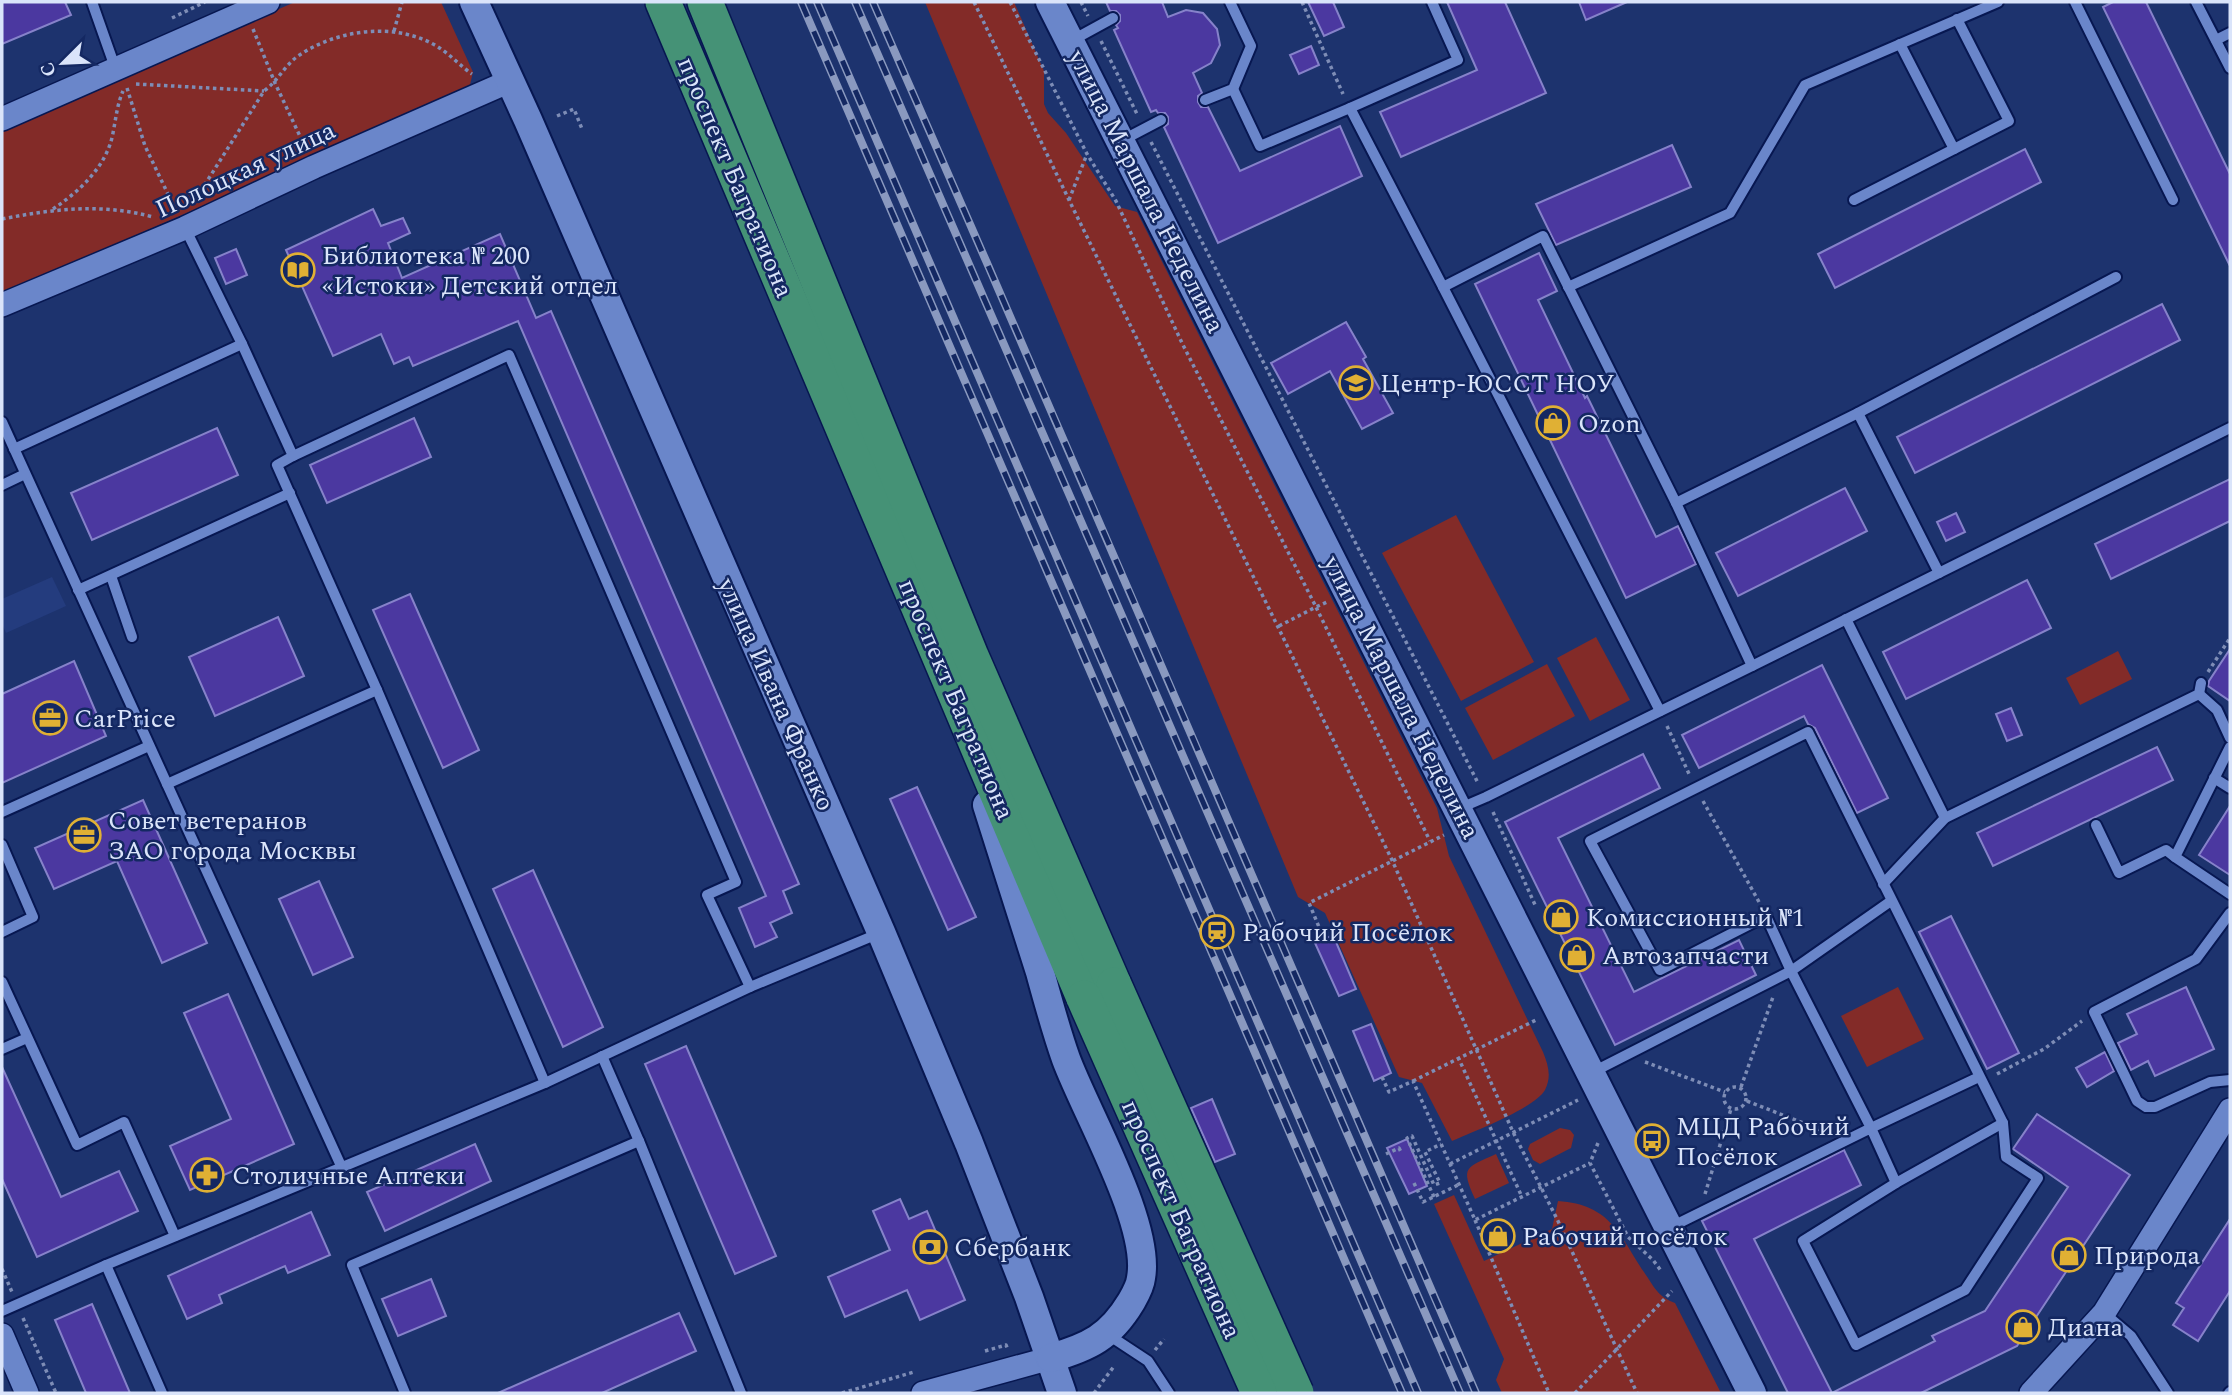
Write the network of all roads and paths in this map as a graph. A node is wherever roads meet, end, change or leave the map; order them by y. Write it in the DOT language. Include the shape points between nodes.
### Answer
graph roads {
  1 [pos="92,2"];
  2 [pos="268,2"];
  3 [pos="402,2"];
  4 [pos="474,2"];
  5 [pos="663,2"];
  6 [pos="705,2"];
  7 [pos="974,2"];
  8 [pos="1010,2"];
  9 [pos="1050,2"];
  10 [pos="1081,2"];
  11 [pos="1230,2"];
  12 [pos="1302,2"];
  13 [pos="1432,2"];
  14 [pos="1998,2"];
  15 [pos="2075,2"];
  16 [pos="2196,2"];
  17 [pos="246,12"];
  18 [pos="1113,18"];
  19 [pos="1957,19"];
  20 [pos="394,31"];
  21 [pos="2230,33"];
  22 [pos="1082,34"];
  23 [pos="2216,40"];
  24 [pos="1900,44"];
  25 [pos="2230,68"];
  26 [pos="474,76"];
  27 [pos="120,77"];
  28 [pos="510,81"];
  29 [pos="275,83"];
  30 [pos="1233,89"];
  31 [pos="264,91"];
  32 [pos="1205,100"];
  33 [pos="1350,108"];
  34 [pos="557,116"];
  35 [pos="2,120"];
  36 [pos="1161,120"];
  37 [pos="582,129"];
  38 [pos="1132,135"];
  39 [pos="1954,149"];
  40 [pos="1087,155"];
  41 [pos="309,156"];
  42 [pos="1069,200"];
  43 [pos="1854,200"];
  44 [pos="2173,200"];
  45 [pos="53,209"];
  46 [pos="2,219"];
  47 [pos="184,229"];
  48 [pos="2116,277"];
  49 [pos="1443,287"];
  50 [pos="1568,287"];
  51 [pos="2,305"];
  52 [pos="242,344"];
  53 [pos="1858,413"];
  54 [pos="2,422"];
  55 [pos="2230,428"];
  56 [pos="14,449"];
  57 [pos="293,456"];
  58 [pos="25,474"];
  59 [pos="2,485"];
  60 [pos="290,493"];
  61 [pos="1676,503"];
  62 [pos="1939,573"];
  63 [pos="111,576"];
  64 [pos="79,590"];
  65 [pos="1348,591"];
  66 [pos="1316,607"];
  67 [pos="1846,618"];
  68 [pos="1278,626"];
  69 [pos="132,637"];
  70 [pos="2230,638"];
  71 [pos="942,666"];
  72 [pos="1752,666"];
  73 [pos="2200,688"];
  74 [pos="377,690"];
  75 [pos="1660,711"];
  76 [pos="2230,738"];
  77 [pos="149,746"];
  78 [pos="2230,747"];
  79 [pos="2214,778"];
  80 [pos="167,784"];
  81 [pos="1696,788"];
  82 [pos="2230,788"];
  83 [pos="1486,797"];
  84 [pos="1458,809"];
  85 [pos="1493,810"];
  86 [pos="2,812"];
  87 [pos="1945,818"];
  88 [pos="2096,825"];
  89 [pos="1430,841"];
  90 [pos="2,845"];
  91 [pos="2175,857"];
  92 [pos="1392,860"];
  93 [pos="1883,884"];
  94 [pos="2230,894"];
  95 [pos="1892,901"];
  96 [pos="2230,913"];
  97 [pos="1766,916"];
  98 [pos="2,932"];
  99 [pos="881,932"];
  100 [pos="1324,939"];
  101 [pos="1786,974"];
  102 [pos="2,982"];
  103 [pos="750,987"];
  104 [pos="1099,992"];
  105 [pos="2094,1013"];
  106 [pos="1538,1019"];
  107 [pos="27,1038"];
  108 [pos="1476,1048"];
  109 [pos="2,1049"];
  110 [pos="1626,1055"];
  111 [pos="601,1056"];
  112 [pos="1458,1058"];
  113 [pos="1591,1073"];
  114 [pos="1382,1077"];
  115 [pos="1981,1079"];
  116 [pos="2230,1080"];
  117 [pos="1413,1081"];
  118 [pos="545,1083"];
  119 [pos="1741,1087"];
  120 [pos="1725,1092"];
  121 [pos="1747,1101"];
  122 [pos="1583,1110"];
  123 [pos="1731,1110"];
  124 [pos="2230,1110"];
  125 [pos="2003,1123"];
  126 [pos="1871,1128"];
  127 [pos="1513,1132"];
  128 [pos="1846,1140"];
  129 [pos="639,1141"];
  130 [pos="1497,1141"];
  131 [pos="1598,1142"];
  132 [pos="1441,1144"];
  133 [pos="1401,1152"];
  134 [pos="1386,1154"];
  135 [pos="1590,1163"];
  136 [pos="1450,1164"];
  137 [pos="342,1168"];
  138 [pos="1414,1182"];
  139 [pos="1896,1183"];
  140 [pos="1459,1185"];
  141 [pos="1541,1188"];
  142 [pos="1434,1197"];
  143 [pos="1522,1197"];
  144 [pos="1699,1213"];
  145 [pos="1475,1220"];
  146 [pos="1670,1227"];
  147 [pos="175,1236"];
  148 [pos="106,1265"];
  149 [pos="2,1269"];
  150 [pos="1667,1280"];
  151 [pos="1674,1289"];
  152 [pos="17,1304"];
  153 [pos="2,1311"];
  154 [pos="2104,1313"];
  155 [pos="1107,1334"];
  156 [pos="2,1335"];
  157 [pos="1164,1339"];
  158 [pos="1617,1349"];
  159 [pos="1153,1352"];
  160 [pos="1051,1357"];
  161 [pos="1115,1365"];
  162 [pos="27,1393"];
  163 [pos="56,1393"];
  164 [pos="163,1393"];
  165 [pos="405,1393"];
  166 [pos="741,1393"];
  167 [pos="923,1393"];
  168 [pos="1062,1393"];
  169 [pos="1094,1393"];
  170 [pos="1169,1393"];
  171 [pos="1259,1393"];
  172 [pos="1296,1393"];
  173 [pos="1549,1393"];
  174 [pos="1575,1393"];
  175 [pos="1637,1393"];
  176 [pos="1752,1393"];
  177 [pos="2031,1393"];
  178 [pos="2168,1393"];
  1 -- 27 [label="lane"];
  2 -- 17 [label="street"];
  3 -- 20 [label="path"];
  4 -- 28 [label="street, улица Ивана Франко"];
  5 -- 71 [label="main road, проспект Багратиона"];
  6 -- 104 [label="main road, проспект Багратиона" via="971,656"];
  7 -- 42 [label="path"];
  8 -- 40 [label="path"];
  9 -- 22 [label="street, улица Маршала Неделина"];
  10 -- 22 [label="path"];
  11 -- 30 [label="lane" via="1251,46"];
  12 -- 33 [label="path"];
  13 -- 33 [label="lane" via="1458,60"];
  14 -- 19 [label="lane"];
  15 -- 44 [label="lane"];
  16 -- 23 [label="lane"];
  17 -- 27 [label="street"];
  17 -- 29 [label="path"];
  18 -- 22 [label="lane"];
  19 -- 24 [label="lane"];
  19 -- 39 [label="lane" via="2009,121"];
  20 -- 26 [label="path" via="433,44"];
  20 -- 29 [label="path" via="326,42 287,65"];
  21 -- 23 [label="lane"];
  22 -- 38 [label="street, улица Маршала Неделина"];
  22 -- 38 [label="path"];
  23 -- 25 [label="lane"];
  24 -- 39 [label="lane"];
  24 -- 50 [label="lane" via="1805,85 1730,213"];
  27 -- 31 [label="path"];
  27 -- 35 [label="street"];
  27 -- 45 [label="path" via="107,154 85,183"];
  27 -- 47 [label="path" via="145,146"];
  28 -- 47 [label="street, Полоцкая улица"];
  28 -- 99 [label="street, улица Ивана Франко"];
  29 -- 31 [label="path"];
  29 -- 41 [label="path"];
  30 -- 32 [label="lane"];
  30 -- 33 [label="lane" via="1260,146"];
  31 -- 47 [label="path" via="194,202"];
  33 -- 49 [label="lane"];
  34 -- 37 [label="path" via="574,108"];
  36 -- 38 [label="lane"];
  38 -- 65 [label="street, улица Маршала Неделина"];
  38 -- 83 [label="path"];
  39 -- 43 [label="lane"];
  40 -- 42 [label="path"];
  40 -- 66 [label="path" via="1116,201 1182,343"];
  42 -- 68 [label="path"];
  45 -- 46 [label="path"];
  45 -- 47 [label="path" via="131,211"];
  47 -- 51 [label="street, Полоцкая улица"];
  47 -- 52 [label="lane"];
  48 -- 53 [label="lane"];
  49 -- 50 [label="lane" via="1542,236"];
  49 -- 75 [label="lane"];
  50 -- 61 [label="lane"];
  52 -- 56 [label="lane"];
  52 -- 57 [label="lane"];
  53 -- 61 [label="lane"];
  53 -- 62 [label="lane"];
  54 -- 56 [label="lane"];
  55 -- 62 [label="lane"];
  56 -- 58 [label="lane"];
  57 -- 60 [label="lane" via="277,465"];
  57 -- 103 [label="lane" via="509,355 736,882 707,895"];
  58 -- 59 [label="lane"];
  58 -- 64 [label="lane"];
  60 -- 63 [label="lane"];
  60 -- 74 [label="lane"];
  61 -- 72 [label="lane"];
  62 -- 67 [label="lane"];
  63 -- 64 [label="lane"];
  63 -- 69 [label="lane"];
  64 -- 77 [label="lane"];
  65 -- 66 [label="path"];
  65 -- 84 [label="street, улица Маршала Неделина"];
  66 -- 68 [label="path"];
  66 -- 89 [label="path"];
  67 -- 72 [label="lane"];
  67 -- 87 [label="lane"];
  68 -- 92 [label="path"];
  70 -- 73 [label="path"];
  71 -- 104 [label="main road, проспект Багратиона"];
  71 -- 155 [label="street" via="1066,1059 1137,1232 1141,1279 1127,1309"];
  72 -- 75 [label="lane"];
  73 -- 76 [label="lane"];
  73 -- 87 [label="lane"];
  74 -- 80 [label="lane"];
  74 -- 118 [label="lane"];
  75 -- 81 [label="path"];
  75 -- 83 [label="lane"];
  77 -- 80 [label="lane"];
  77 -- 86 [label="lane"];
  78 -- 79 [label="lane"];
  79 -- 82 [label="lane"];
  79 -- 91 [label="lane"];
  80 -- 137 [label="lane"];
  81 -- 93 [label="lane" via="1808,732"];
  81 -- 97 [label="path"];
  81 -- 97 [label="lane" via="1590,841 1660,970"];
  83 -- 84 [label="lane"];
  83 -- 85 [label="path"];
  84 -- 113 [label="street, улица Маршала Неделина"];
  87 -- 93 [label="lane"];
  88 -- 91 [label="lane" via="2119,873 2166,850"];
  90 -- 98 [label="lane" via="33,917"];
  91 -- 94 [label="lane"];
  92 -- 100 [label="path" via="1309,903"];
  92 -- 108 [label="path"];
  93 -- 95 [label="lane"];
  95 -- 101 [label="lane"];
  95 -- 115 [label="lane"];
  96 -- 105 [label="lane" via="2196,959"];
  97 -- 101 [label="lane"];
  99 -- 103 [label="lane"];
  99 -- 160 [label="street, улица Ивана Франко"];
  101 -- 110 [label="lane"];
  101 -- 119 [label="path"];
  101 -- 126 [label="lane"];
  102 -- 107 [label="lane"];
  103 -- 111 [label="lane"];
  104 -- 171 [label="main road, проспект Багратиона, bridge"];
  104 -- 172 [label="main road, проспект Багратиона, bridge"];
  105 -- 115 [label="path" via="2044,1049"];
  105 -- 116 [label="lane" via="2137,1101 2146,1107 2210,1082"];
  106 -- 108 [label="path"];
  107 -- 109 [label="lane"];
  107 -- 147 [label="lane" via="77,1145 124,1122"];
  108 -- 112 [label="path"];
  108 -- 127 [label="path"];
  110 -- 113 [label="lane"];
  110 -- 120 [label="path"];
  111 -- 118 [label="lane"];
  111 -- 129 [label="lane"];
  112 -- 117 [label="path"];
  112 -- 130 [label="path"];
  113 -- 146 [label="street, улица Маршала Неделина"];
  114 -- 117 [label="path" via="1389,1092"];
  115 -- 125 [label="lane"];
  115 -- 126 [label="lane"];
  117 -- 132 [label="path"];
  118 -- 137 [label="lane"];
  119 -- 120 [label="path" via="1732,1086"];
  119 -- 121 [label="path"];
  120 -- 123 [label="path"];
  121 -- 123 [label="path"];
  121 -- 128 [label="path"];
  122 -- 127 [label="path" via="1578,1100"];
  123 -- 144 [label="path"];
  124 -- 154 [label="street"];
  125 -- 139 [label="lane"];
  125 -- 139 [label="lane" via="2006,1157 2038,1178 1965,1290 1856,1345 1803,1241"];
  126 -- 128 [label="lane"];
  126 -- 139 [label="lane"];
  127 -- 130 [label="path"];
  127 -- 141 [label="path"];
  128 -- 144 [label="lane"];
  129 -- 165 [label="lane" via="352,1265"];
  129 -- 166 [label="lane"];
  130 -- 136 [label="path"];
  130 -- 143 [label="path"];
  131 -- 135 [label="path"];
  132 -- 136 [label="path"];
  132 -- 142 [label="path" via="1426,1152 1440,1183 1434,1185 1412,1136 1407,1139"];
  133 -- 134 [label="path" via="1399,1148"];
  135 -- 141 [label="path"];
  135 -- 150 [label="path" via="1628,1237"];
  136 -- 140 [label="path"];
  137 -- 147 [label="lane"];
  138 -- 142 [label="path" via="1423,1202"];
  140 -- 142 [label="path"];
  140 -- 145 [label="path"];
  141 -- 143 [label="path"];
  141 -- 158 [label="path"];
  143 -- 145 [label="path"];
  144 -- 146 [label="lane"];
  145 -- 173 [label="path"];
  146 -- 176 [label="street, улица Маршала Неделина"];
  147 -- 148 [label="lane"];
  148 -- 152 [label="lane"];
  148 -- 164 [label="lane"];
  149 -- 152 [label="path"];
  151 -- 158 [label="path"];
  152 -- 153 [label="lane"];
  152 -- 163 [label="path"];
  154 -- 177 [label="street"];
  154 -- 178 [label="lane" via="2131,1336"];
  155 -- 160 [label="street" via="1092,1344"];
  155 -- 170 [label="lane" via="1148,1362"];
  156 -- 162 [label="street"];
  157 -- 159 [label="path"];
  158 -- 174 [label="path"];
  158 -- 175 [label="path"];
  160 -- 167 [label="street"];
  160 -- 168 [label="street, улица Ивана Франко"];
  161 -- 169 [label="path"];
}
